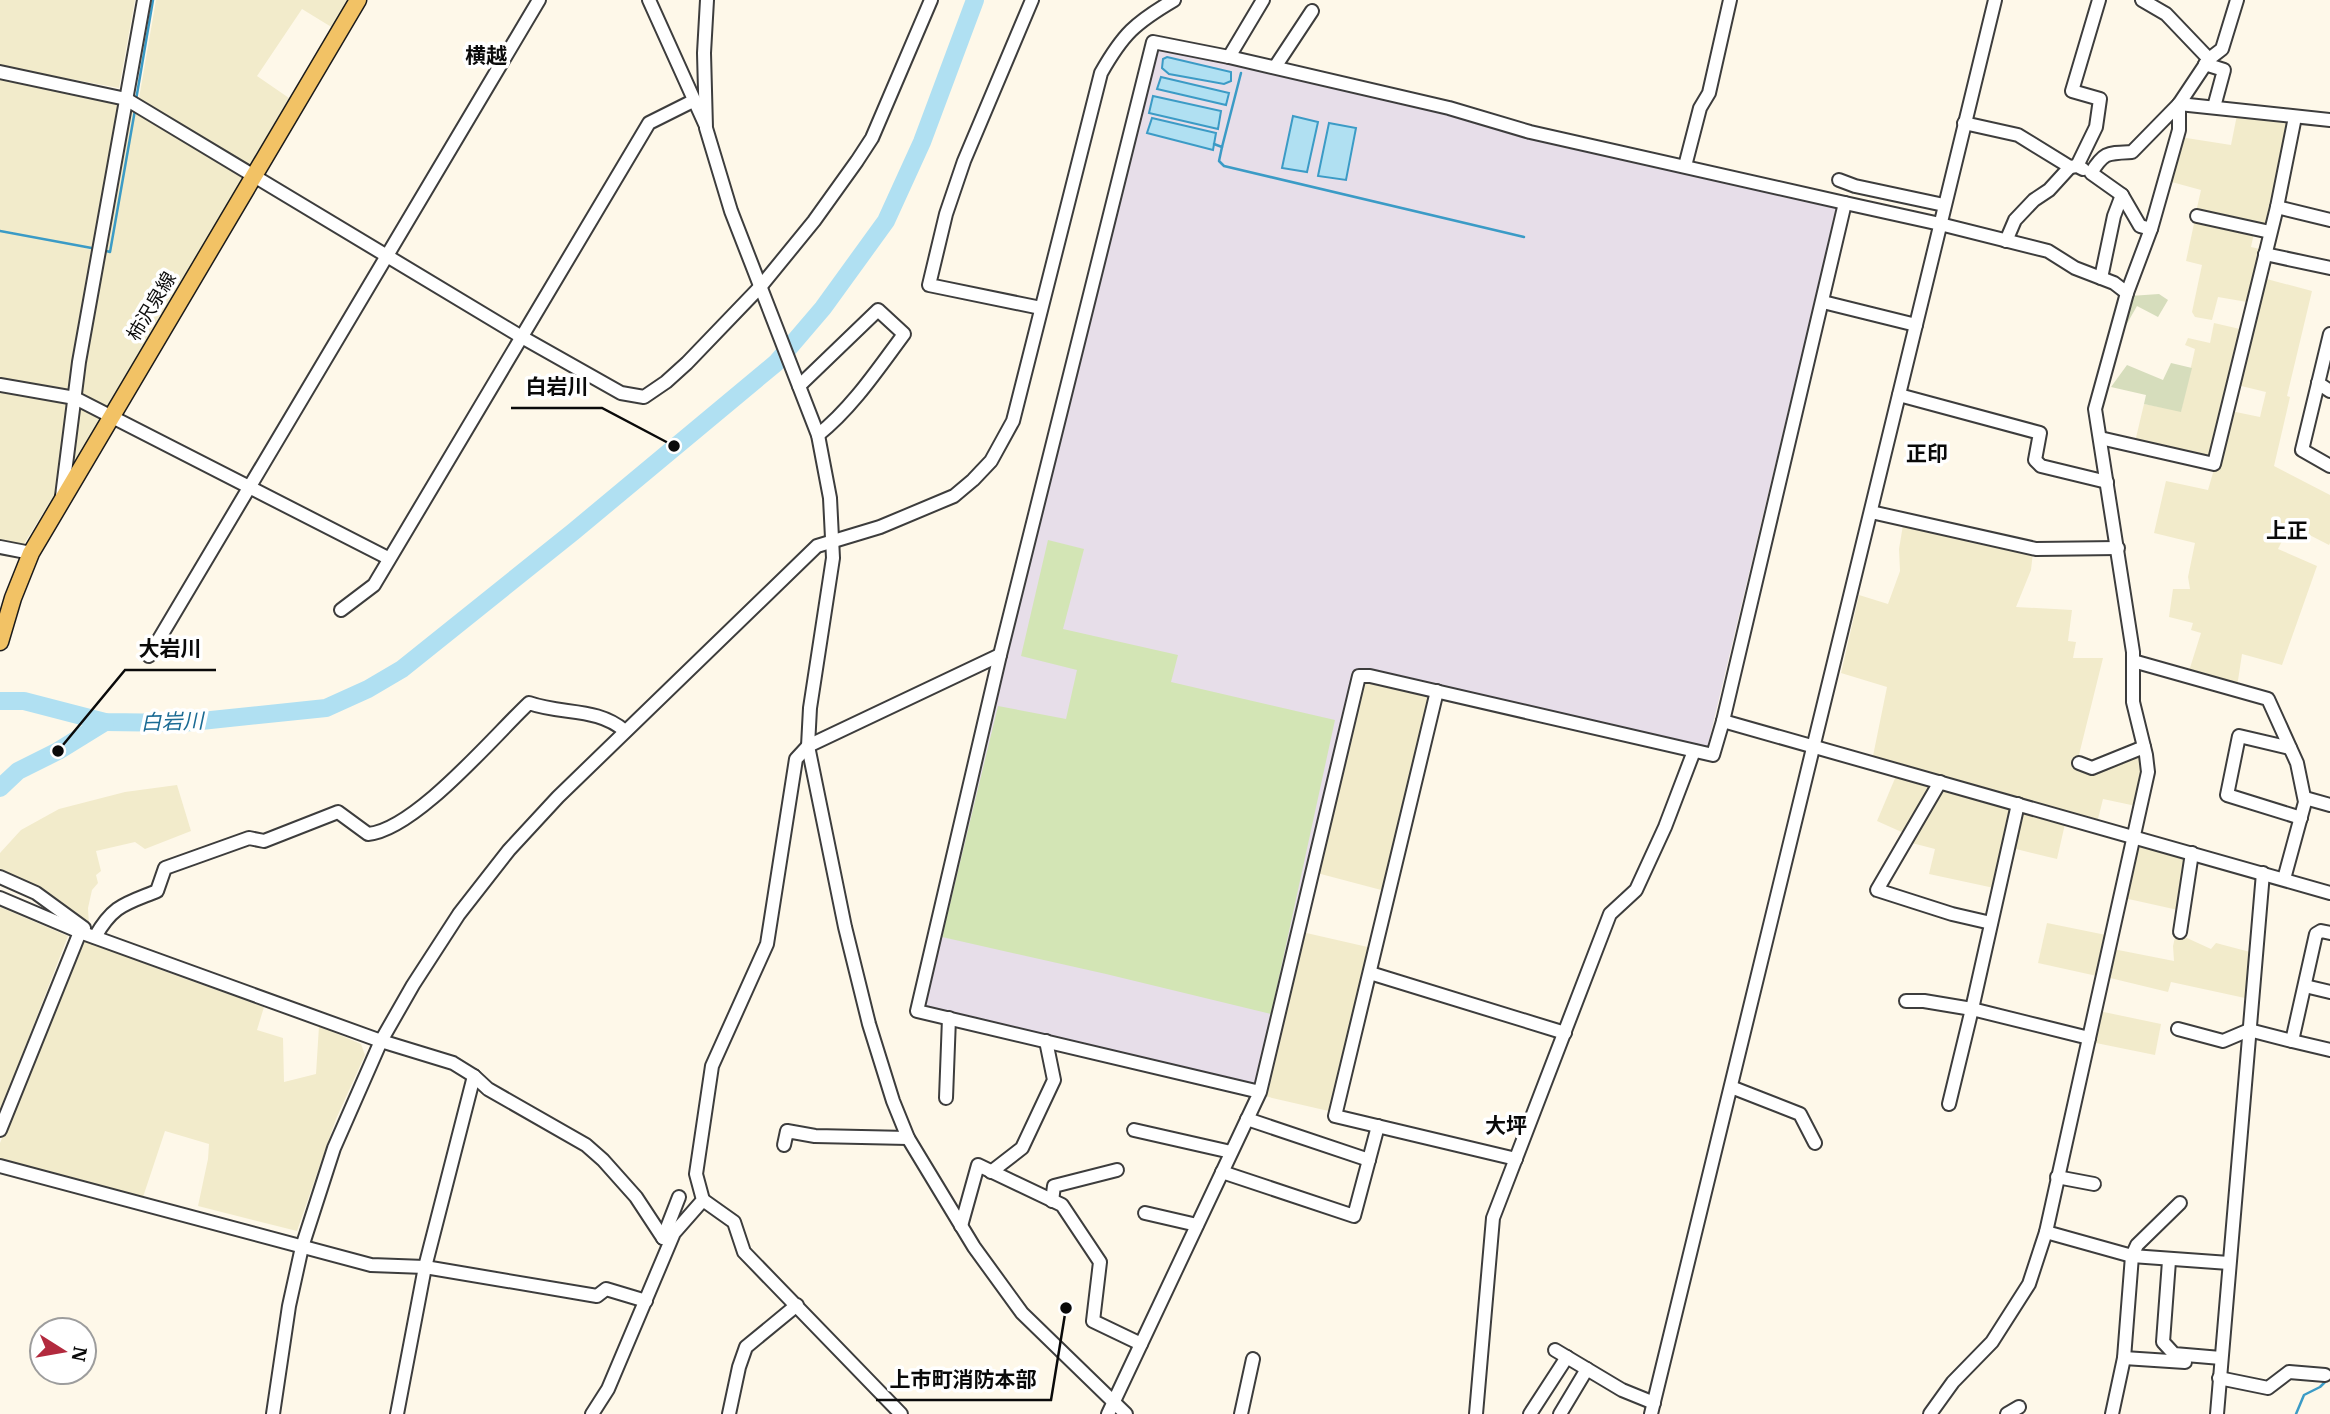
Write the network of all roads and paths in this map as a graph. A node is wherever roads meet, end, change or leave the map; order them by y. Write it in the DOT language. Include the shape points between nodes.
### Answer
graph roads {
  1 [pos="144,0"];
  2 [pos="358,0"];
  3 [pos="539,0"];
  4 [pos="649,0"];
  5 [pos="707,0"];
  6 [pos="931,0"];
  7 [pos="1032,0"];
  8 [pos="1174,0"];
  9 [pos="1263,0"];
  10 [pos="1730,0"];
  11 [pos="1995,0"];
  12 [pos="2099,0"];
  13 [pos="2142,0"];
  14 [pos="2237,0"];
  15 [pos="1312,11"];
  16 [pos="1229,57"];
  17 [pos="2207,62"];
  18 [pos="1275,67"];
  19 [pos="0,72"];
  20 [pos="126,99"];
  21 [pos="693,101"];
  22 [pos="2179,104"];
  23 [pos="2214,107"];
  24 [pos="2295,117"];
  25 [pos="2330,120"];
  26 [pos="1964,123"];
  27 [pos="706,128"];
  28 [pos="1685,166"];
  29 [pos="2074,166"];
  30 [pos="2091,173"];
  31 [pos="253,175"];
  32 [pos="1839,180"];
  33 [pos="2122,195"];
  34 [pos="1845,204"];
  35 [pos="1944,205"];
  36 [pos="2277,207"];
  37 [pos="2197,216"];
  38 [pos="2330,220"];
  39 [pos="1940,224"];
  40 [pos="2151,229"];
  41 [pos="2270,232"];
  42 [pos="2006,241"];
  43 [pos="2265,254"];
  44 [pos="387,256"];
  45 [pos="2330,268"];
  46 [pos="2101,278"];
  47 [pos="761,286"];
  48 [pos="2127,293"];
  49 [pos="1823,302"];
  50 [pos="1041,308"];
  51 [pos="1916,325"];
  52 [pos="2330,334"];
  53 [pos="520,336"];
  54 [pos="2318,383"];
  55 [pos="0,385"];
  56 [pos="799,386"];
  57 [pos="2330,391"];
  58 [pos="1899,396"];
  59 [pos="75,398"];
  60 [pos="111,416"];
  61 [pos="818,435"];
  62 [pos="2100,438"];
  63 [pos="2330,466"];
  64 [pos="2107,482"];
  65 [pos="250,488"];
  66 [pos="62,496"];
  67 [pos="1871,512"];
  68 [pos="834,541"];
  69 [pos="0,547"];
  70 [pos="2118,548"];
  71 [pos="30,553"];
  72 [pos="388,558"];
  73 [pos="341,610"];
  74 [pos="0,642"];
  75 [pos="1000,655"];
  76 [pos="149,656"];
  77 [pos="2133,661"];
  78 [pos="1437,691"];
  79 [pos="1723,720"];
  80 [pos="625,731"];
  81 [pos="808,746"];
  82 [pos="1814,746"];
  83 [pos="2144,747"];
  84 [pos="2290,748"];
  85 [pos="1694,751"];
  86 [pos="2079,763"];
  87 [pos="1940,782"];
  88 [pos="2305,798"];
  89 [pos="2018,804"];
  90 [pos="2330,805"];
  91 [pos="2301,818"];
  92 [pos="2133,836"];
  93 [pos="2192,853"];
  94 [pos="2263,873"];
  95 [pos="0,877"];
  96 [pos="2284,879"];
  97 [pos="2330,893"];
  98 [pos="0,898"];
  99 [pos="1991,923"];
  100 [pos="80,932"];
  101 [pos="2180,932"];
  102 [pos="2330,933"];
  103 [pos="95,937"];
  104 [pos="1370,973"];
  105 [pos="2305,986"];
  106 [pos="2330,992"];
  107 [pos="1906,1000"];
  108 [pos="1972,1010"];
  109 [pos="949,1018"];
  110 [pos="2178,1030"];
  111 [pos="2249,1030"];
  112 [pos="1564,1033"];
  113 [pos="2089,1038"];
  114 [pos="381,1041"];
  115 [pos="1046,1041"];
  116 [pos="2292,1041"];
  117 [pos="2330,1050"];
  118 [pos="474,1076"];
  119 [pos="1731,1087"];
  120 [pos="1260,1092"];
  121 [pos="946,1098"];
  122 [pos="1949,1104"];
  123 [pos="1247,1119"];
  124 [pos="1378,1126"];
  125 [pos="0,1129"];
  126 [pos="1134,1130"];
  127 [pos="908,1138"];
  128 [pos="1815,1143"];
  129 [pos="784,1145"];
  130 [pos="1231,1153"];
  131 [pos="1516,1159"];
  132 [pos="1369,1160"];
  133 [pos="0,1166"];
  134 [pos="1117,1170"];
  135 [pos="991,1172"];
  136 [pos="1222,1172"];
  137 [pos="2057,1177"];
  138 [pos="2094,1184"];
  139 [pos="679,1197"];
  140 [pos="703,1200"];
  141 [pos="1052,1201"];
  142 [pos="2180,1203"];
  143 [pos="1144,1213"];
  144 [pos="1197,1225"];
  145 [pos="961,1226"];
  146 [pos="2046,1232"];
  147 [pos="302,1247"];
  148 [pos="2132,1256"];
  149 [pos="2169,1261"];
  150 [pos="2229,1264"];
  151 [pos="425,1267"];
  152 [pos="646,1301"];
  153 [pos="797,1305"];
  154 [pos="1141,1343"];
  155 [pos="1555,1350"];
  156 [pos="1567,1357"];
  157 [pos="2124,1358"];
  158 [pos="1253,1359"];
  159 [pos="2220,1367"];
  160 [pos="1587,1369"];
  161 [pos="2325,1375"];
  162 [pos="2019,1407"];
  163 [pos="1110,1409"];
  164 [pos="1653,1409"];
  165 [pos="273,1414"];
  166 [pos="397,1414"];
  167 [pos="592,1414"];
  168 [pos="729,1414"];
  169 [pos="901,1414"];
  170 [pos="1126,1414"];
  171 [pos="1241,1414"];
  172 [pos="1476,1414"];
  173 [pos="1530,1414"];
  174 [pos="1560,1414"];
  175 [pos="1929,1414"];
  176 [pos="2007,1414"];
  177 [pos="2112,1414"];
  178 [pos="2217,1414"];
  1 -- 20 [label="street"];
  2 -- 31 [label="main road, 柿沢泉線"];
  3 -- 44 [label="street"];
  4 -- 21 [label="street"];
  5 -- 27 [label="street"];
  6 -- 47 [label="street" via="872,138"];
  7 -- 50 [label="street" via="964,161 929,285"];
  8 -- 50 [label="street" via="1144,17 1118,42 1101,73"];
  9 -- 16 [label="street"];
  10 -- 28 [label="street" via="1709,93 1700,108"];
  11 -- 26 [label="street"];
  12 -- 29 [label="street" via="2072,91 2100,99 2096,127"];
  13 -- 17 [label="street" via="2166,14"];
  14 -- 17 [label="street" via="2222,49"];
  15 -- 18 [label="street"];
  16 -- 18 [label="street"];
  16 -- 75 [label="street" via="1153,42"];
  17 -- 22 [label="street"];
  17 -- 23 [label="street" via="2224,70"];
  18 -- 28 [label="street"];
  19 -- 20 [label="street"];
  20 -- 31 [label="street"];
  20 -- 59 [label="street"];
  21 -- 27 [label="street"];
  21 -- 53 [label="street" via="649,123"];
  22 -- 23 [label="street"];
  22 -- 30 [label="street" via="2132,152 2109,152"];
  22 -- 40 [label="street" via="2179,130"];
  23 -- 24 [label="street"];
  24 -- 25 [label="street"];
  24 -- 36 [label="street"];
  26 -- 29 [label="street" via="2018,135"];
  26 -- 35 [label="street"];
  27 -- 47 [label="street" via="731,211"];
  28 -- 34 [label="street"];
  29 -- 30 [label="street"];
  29 -- 42 [label="street" via="2015,220"];
  30 -- 33 [label="street"];
  31 -- 44 [label="street"];
  31 -- 60 [label="main road, 柿沢泉線"];
  32 -- 35 [label="street"];
  33 -- 40 [label="street" via="2140,226"];
  33 -- 46 [label="street"];
  34 -- 39 [label="street"];
  34 -- 49 [label="street"];
  35 -- 39 [label="street"];
  36 -- 38 [label="street"];
  36 -- 41 [label="street"];
  37 -- 41 [label="street"];
  39 -- 42 [label="street"];
  39 -- 51 [label="street"];
  40 -- 48 [label="street"];
  41 -- 43 [label="street"];
  42 -- 46 [label="street" via="2048,251"];
  43 -- 45 [label="street"];
  43 -- 62 [label="street" via="2214,464"];
  44 -- 53 [label="street"];
  44 -- 65 [label="street"];
  46 -- 48 [label="street"];
  47 -- 53 [label="street" via="687,363 644,397 621,393"];
  47 -- 56 [label="street"];
  48 -- 62 [label="street" via="2095,410"];
  49 -- 51 [label="street"];
  49 -- 79 [label="street"];
  50 -- 68 [label="street" via="1013,421 992,461 954,496"];
  51 -- 58 [label="street"];
  52 -- 54 [label="street"];
  53 -- 72 [label="street"];
  54 -- 57 [label="street"];
  54 -- 63 [label="street" via="2302,450"];
  55 -- 59 [label="street"];
  56 -- 61 [label="street"];
  56 -- 61 [label="street" via="878,310 904,334 861,391"];
  58 -- 64 [label="street" via="2040,433 2035,460 2041,466"];
  58 -- 67 [label="street"];
  59 -- 60 [label="street"];
  59 -- 66 [label="street"];
  60 -- 65 [label="street"];
  60 -- 66 [label="main road, 柿沢泉線"];
  61 -- 68 [label="street"];
  62 -- 64 [label="street"];
  64 -- 70 [label="street"];
  65 -- 72 [label="street"];
  65 -- 76 [label="street"];
  66 -- 71 [label="main road, 柿沢泉線"];
  67 -- 70 [label="street" via="2036,549"];
  67 -- 82 [label="street"];
  68 -- 80 [label="street" via="817,546"];
  68 -- 81 [label="street"];
  69 -- 71 [label="street"];
  70 -- 77 [label="street"];
  71 -- 74 [label="main road, 柿沢泉線"];
  72 -- 73 [label="street" via="374,585"];
  75 -- 81 [label="street"];
  75 -- 109 [label="street" via="917,1010"];
  77 -- 83 [label="street" via="2133,702"];
  77 -- 84 [label="street" via="2268,699"];
  78 -- 85 [label="street"];
  78 -- 104 [label="street"];
  78 -- 120 [label="street" via="1359,676"];
  79 -- 82 [label="street"];
  79 -- 85 [label="street" via="1713,755"];
  80 -- 103 [label="street" via="598,715 529,703 440,791 401,822 368,834 338,812 264,841 249,838 165,868 157,891 120,906 105,919"];
  80 -- 114 [label="street" via="536,821 467,903"];
  81 -- 127 [label="street" via="866,1012"];
  81 -- 140 [label="street" via="796,759 767,944 712,1066 695,1174"];
  82 -- 87 [label="street"];
  82 -- 119 [label="street"];
  83 -- 86 [label="street" via="2092,768"];
  83 -- 92 [label="street" via="2148,772"];
  84 -- 88 [label="street"];
  84 -- 91 [label="street" via="2239,736 2227,795"];
  85 -- 112 [label="street" via="1636,890 1611,914"];
  87 -- 89 [label="street"];
  87 -- 99 [label="street" via="1877,890"];
  88 -- 90 [label="street"];
  88 -- 91 [label="street"];
  89 -- 92 [label="street"];
  89 -- 99 [label="street"];
  91 -- 96 [label="street"];
  92 -- 93 [label="street"];
  92 -- 113 [label="street"];
  93 -- 94 [label="street"];
  93 -- 101 [label="street"];
  94 -- 96 [label="street"];
  94 -- 111 [label="street"];
  95 -- 103 [label="street" via="36,893"];
  96 -- 97 [label="street"];
  98 -- 100 [label="street"];
  99 -- 108 [label="street"];
  100 -- 103 [label="street"];
  100 -- 125 [label="street"];
  102 -- 105 [label="street" via="2316,934"];
  103 -- 114 [label="street"];
  104 -- 112 [label="street"];
  104 -- 124 [label="street" via="1335,1116"];
  105 -- 106 [label="street"];
  105 -- 116 [label="street"];
  107 -- 108 [label="street"];
  108 -- 113 [label="street"];
  108 -- 122 [label="street"];
  109 -- 115 [label="street"];
  109 -- 121 [label="street"];
  110 -- 111 [label="street" via="2223,1041"];
  111 -- 116 [label="street"];
  111 -- 150 [label="street"];
  112 -- 131 [label="street"];
  113 -- 137 [label="street"];
  114 -- 118 [label="street" via="453,1063"];
  114 -- 147 [label="street" via="334,1147"];
  115 -- 120 [label="street"];
  115 -- 135 [label="street" via="1054,1080 1022,1148"];
  116 -- 117 [label="street"];
  118 -- 139 [label="street" via="488,1089 586,1145 636,1197 663,1238"];
  118 -- 151 [label="street"];
  119 -- 128 [label="street" via="1800,1114"];
  119 -- 164 [label="street"];
  120 -- 123 [label="street"];
  123 -- 130 [label="street"];
  123 -- 132 [label="street"];
  124 -- 131 [label="street"];
  124 -- 132 [label="street"];
  126 -- 130 [label="street"];
  127 -- 129 [label="street" via="788,1131"];
  127 -- 145 [label="street"];
  130 -- 136 [label="street"];
  131 -- 172 [label="street" via="1493,1218"];
  132 -- 136 [label="street" via="1354,1216"];
  133 -- 147 [label="street"];
  134 -- 141 [label="street" via="1054,1186"];
  135 -- 141 [label="street"];
  135 -- 145 [label="street" via="978,1165"];
  136 -- 144 [label="street"];
  137 -- 138 [label="street"];
  137 -- 146 [label="street"];
  140 -- 152 [label="street" via="674,1233"];
  140 -- 153 [label="street" via="734,1222 744,1252"];
  141 -- 154 [label="street" via="1062,1205 1100,1262 1093,1321"];
  142 -- 148 [label="street" via="2137,1245"];
  143 -- 144 [label="street"];
  144 -- 154 [label="street"];
  145 -- 163 [label="street" via="1022,1313"];
  146 -- 148 [label="street"];
  146 -- 175 [label="street" via="2029,1284 1992,1342 1953,1381"];
  147 -- 151 [label="street" via="371,1265"];
  147 -- 165 [label="street"];
  148 -- 149 [label="street"];
  148 -- 157 [label="street"];
  149 -- 150 [label="street"];
  149 -- 159 [label="street" via="2163,1342 2175,1354"];
  150 -- 159 [label="street"];
  151 -- 152 [label="street" via="597,1296 606,1289"];
  151 -- 166 [label="street"];
  152 -- 167 [label="street" via="608,1389"];
  153 -- 168 [label="street" via="746,1347"];
  153 -- 169 [label="street"];
  154 -- 163 [label="street"];
  155 -- 156 [label="street"];
  156 -- 160 [label="street"];
  156 -- 173 [label="street"];
  157 -- 159 [label="street"];
  157 -- 177 [label="street"];
  158 -- 171 [label="street"];
  159 -- 161 [label="street" via="2268,1388 2289,1373"];
  159 -- 178 [label="street"];
  160 -- 164 [label="street"];
  160 -- 174 [label="street"];
  162 -- 176 [label="street"];
  163 -- 170 [label="street"];
}
